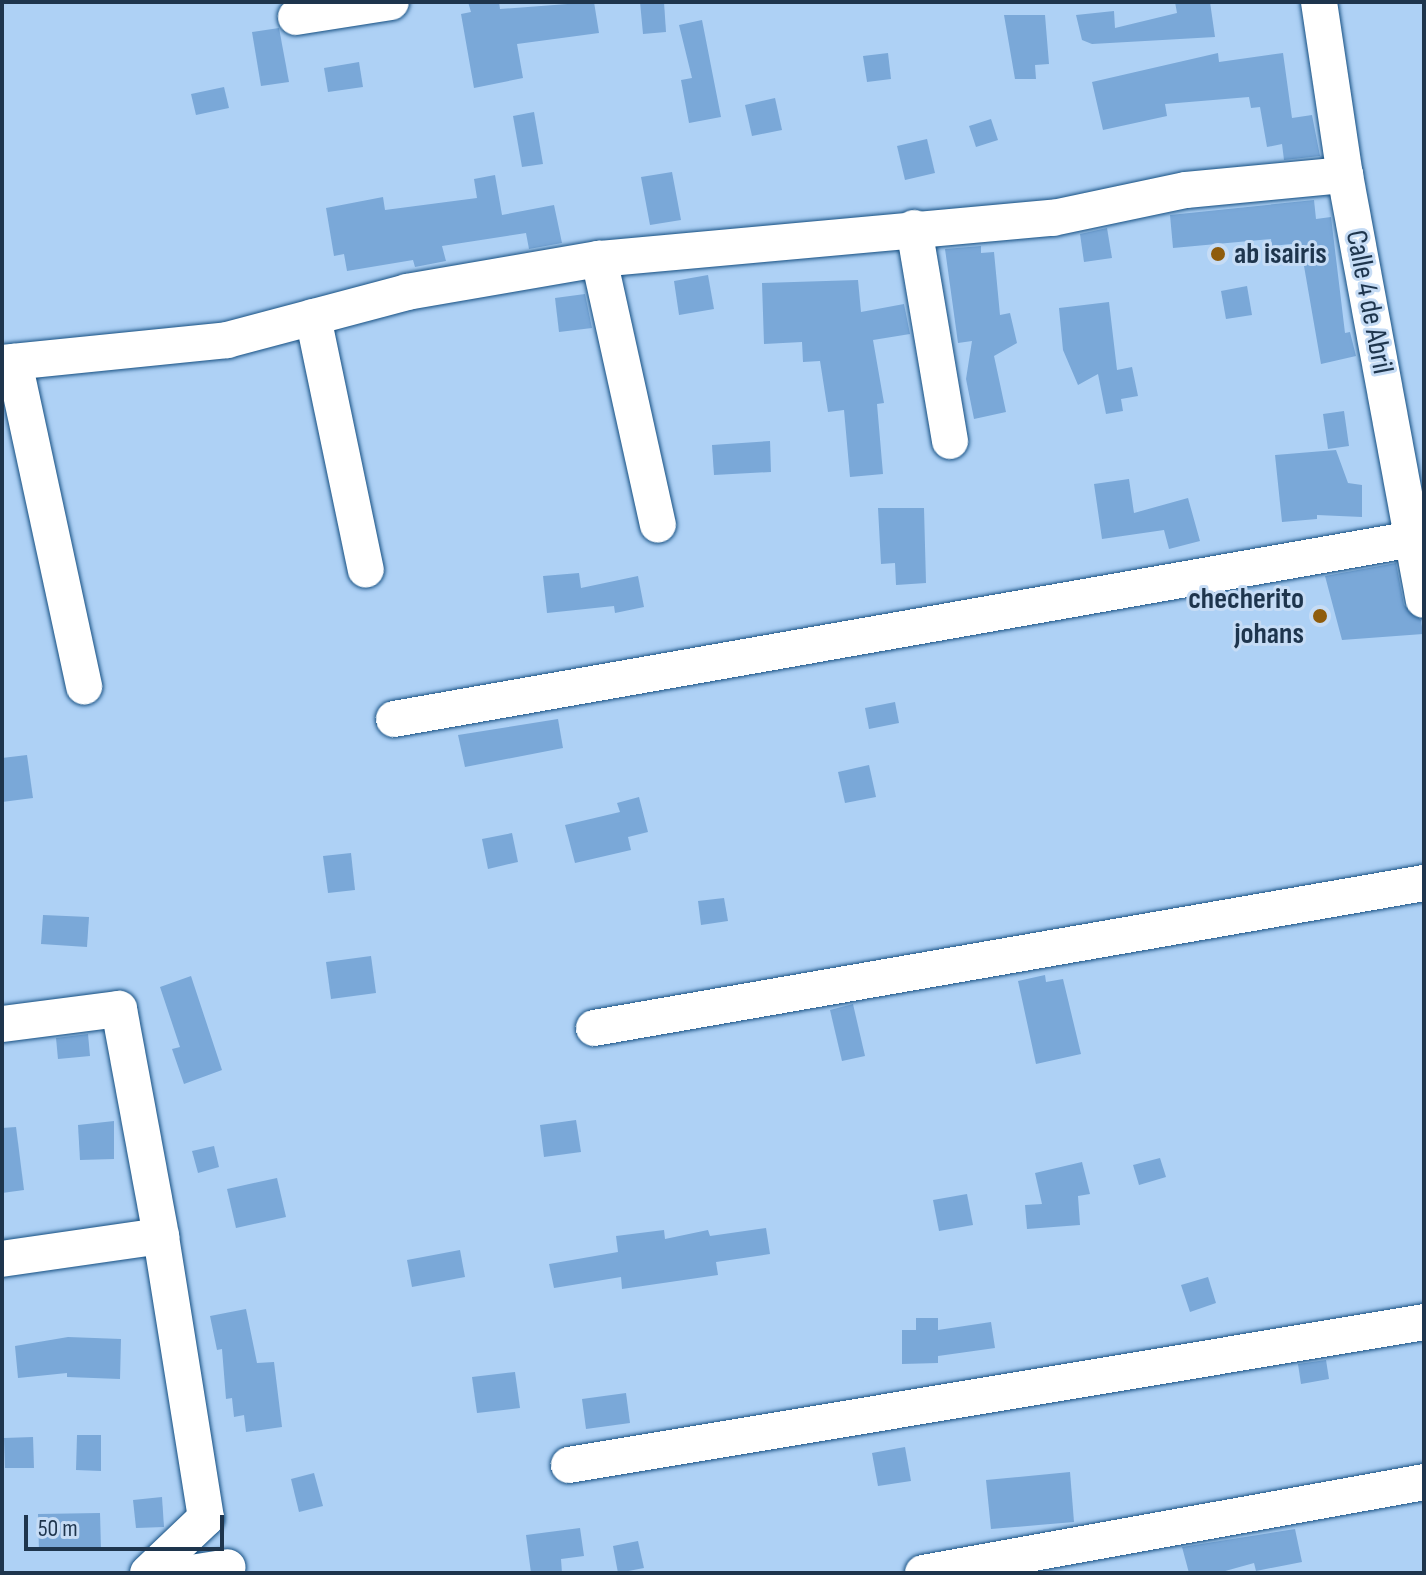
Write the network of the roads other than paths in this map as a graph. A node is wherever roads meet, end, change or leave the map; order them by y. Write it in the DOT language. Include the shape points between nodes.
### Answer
graph roads {
  1 [pos="391,2"];
  2 [pos="1319,2"];
  3 [pos="296,17"];
  4 [pos="1345,175"];
  5 [pos="914,228"];
  6 [pos="599,259"];
  7 [pos="313,317"];
  8 [pos="8,363"];
  9 [pos="950,441"];
  10 [pos="658,525"];
  11 [pos="1413,539"];
  12 [pos="366,570"];
  13 [pos="1424,600"];
  14 [pos="84,687"];
  15 [pos="394,719"];
  16 [pos="1424,883"];
  17 [pos="2,1024"];
  18 [pos="594,1028"];
  19 [pos="161,1236"];
  20 [pos="2,1259"];
  21 [pos="1424,1322"];
  22 [pos="569,1465"];
  23 [pos="1424,1482"];
  24 [pos="228,1567"];
  25 [pos="148,1573"];
  26 [pos="191,1573"];
  27 [pos="923,1573"];
  1 -- 3 [label="street"];
  2 -- 4 [label="street, Calle 4 de Abril"];
  4 -- 5 [label="street" via="1186,190 1053,218"];
  4 -- 11 [label="street, Calle 4 de Abril"];
  5 -- 6 [label="street"];
  5 -- 9 [label="street"];
  6 -- 7 [label="street" via="407,292"];
  6 -- 10 [label="street"];
  7 -- 8 [label="street" via="227,340"];
  7 -- 12 [label="street"];
  8 -- 14 [label="street"];
  11 -- 13 [label="street, Calle 4 de Abril"];
  11 -- 15 [label="street"];
  16 -- 18 [label="street"];
  17 -- 19 [label="street" via="119,1009"];
  19 -- 20 [label="street"];
  19 -- 25 [label="street" via="206,1518"];
  21 -- 22 [label="street"];
  23 -- 27 [label="street"];
  24 -- 26 [label="street"];
}
